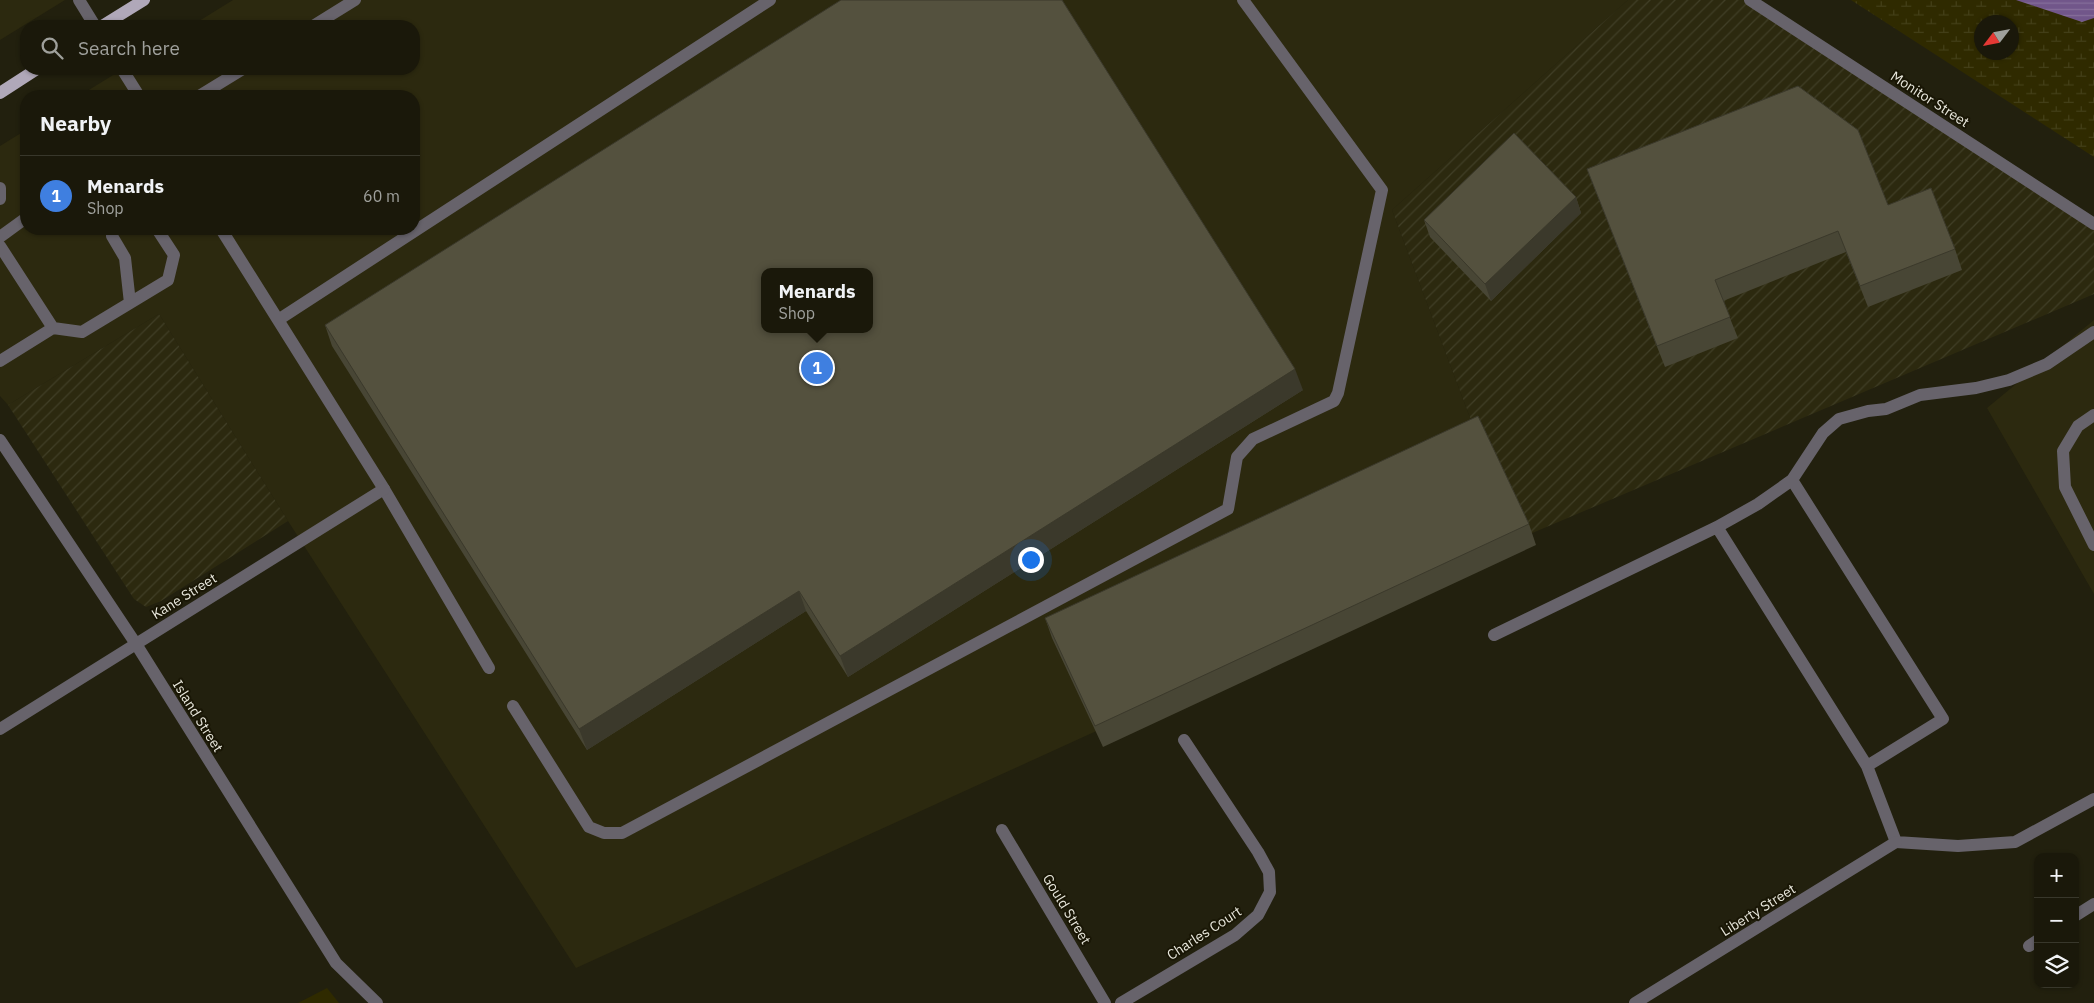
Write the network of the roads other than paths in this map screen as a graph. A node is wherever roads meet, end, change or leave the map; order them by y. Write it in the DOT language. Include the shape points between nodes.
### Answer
graph roads {
  1 [pos="79,0"];
  2 [pos="144,0"];
  3 [pos="355,0"];
  4 [pos="770,0"];
  5 [pos="1243,0"];
  6 [pos="1750,0"];
  7 [pos="91,20"];
  8 [pos="112,20"];
  9 [pos="323,20"];
  10 [pos="28,75"];
  11 [pos="126,75"];
  12 [pos="234,75"];
  13 [pos="135,90"];
  14 [pos="209,90"];
  15 [pos="0,93"];
  16 [pos="0,188"];
  17 [pos="0,199"];
  18 [pos="20,222"];
  19 [pos="2094,224"];
  20 [pos="420,228"];
  21 [pos="161,235"];
  22 [pos="225,235"];
  23 [pos="409,235"];
  24 [pos="112,236"];
  25 [pos="0,237"];
  26 [pos="0,246"];
  27 [pos="130,303"];
  28 [pos="278,320"];
  29 [pos="53,328"];
  30 [pos="2094,332"];
  31 [pos="0,361"];
  32 [pos="2094,414"];
  33 [pos="0,440"];
  34 [pos="1792,480"];
  35 [pos="384,489"];
  36 [pos="1717,527"];
  37 [pos="2094,545"];
  38 [pos="1494,635"];
  39 [pos="136,644"];
  40 [pos="489,668"];
  41 [pos="513,706"];
  42 [pos="0,729"];
  43 [pos="1184,740"];
  44 [pos="1867,766"];
  45 [pos="2094,799"];
  46 [pos="1002,830"];
  47 [pos="1896,842"];
  48 [pos="2094,904"];
  49 [pos="2079,913"];
  50 [pos="377,1003"];
  51 [pos="1105,1003"];
  52 [pos="1121,1003"];
  53 [pos="1635,1003"];
  1 -- 7 [label="street"];
  2 -- 8 [label="main road"];
  3 -- 9 [label="street"];
  4 -- 20 [label="street"];
  5 -- 41 [label="street" via="1382,190 1338,394 1334,401 1253,439 1237,456 1228,509 622,833 604,833 589,827"];
  6 -- 19 [label="street, Monitor Street"];
  10 -- 15 [label="main road"];
  11 -- 13 [label="street"];
  12 -- 14 [label="street"];
  16 -- 17 [label="street"];
  18 -- 25 [label="street"];
  21 -- 27 [label="street" via="174,255 168,280"];
  22 -- 28 [label="street"];
  23 -- 28 [label="street"];
  24 -- 27 [label="street" via="125,258"];
  26 -- 29 [label="street"];
  27 -- 29 [label="street" via="82,332"];
  28 -- 35 [label="street"];
  29 -- 31 [label="street"];
  30 -- 34 [label="street" via="2047,364 2009,380 1920,395 1886,408 1839,419 1823,433"];
  32 -- 37 [label="street" via="2078,426 2063,451 2065,487"];
  33 -- 39 [label="street, Island Street"];
  34 -- 36 [label="street"];
  34 -- 44 [label="street" via="1943,719"];
  35 -- 39 [label="street, Kane Street"];
  35 -- 40 [label="street"];
  36 -- 38 [label="street"];
  36 -- 44 [label="street"];
  39 -- 42 [label="street, Kane Street"];
  39 -- 50 [label="street, Island Street" via="336,962"];
  43 -- 52 [label="street, Charles Court" via="1258,852 1269,872 1270,892 1258,915 1234,935"];
  44 -- 47 [label="street"];
  45 -- 47 [label="street" via="2015,842 1958,846"];
  46 -- 51 [label="street, Gould Street"];
  47 -- 53 [label="street, Liberty Street"];
  48 -- 49 [label="street"];
}
